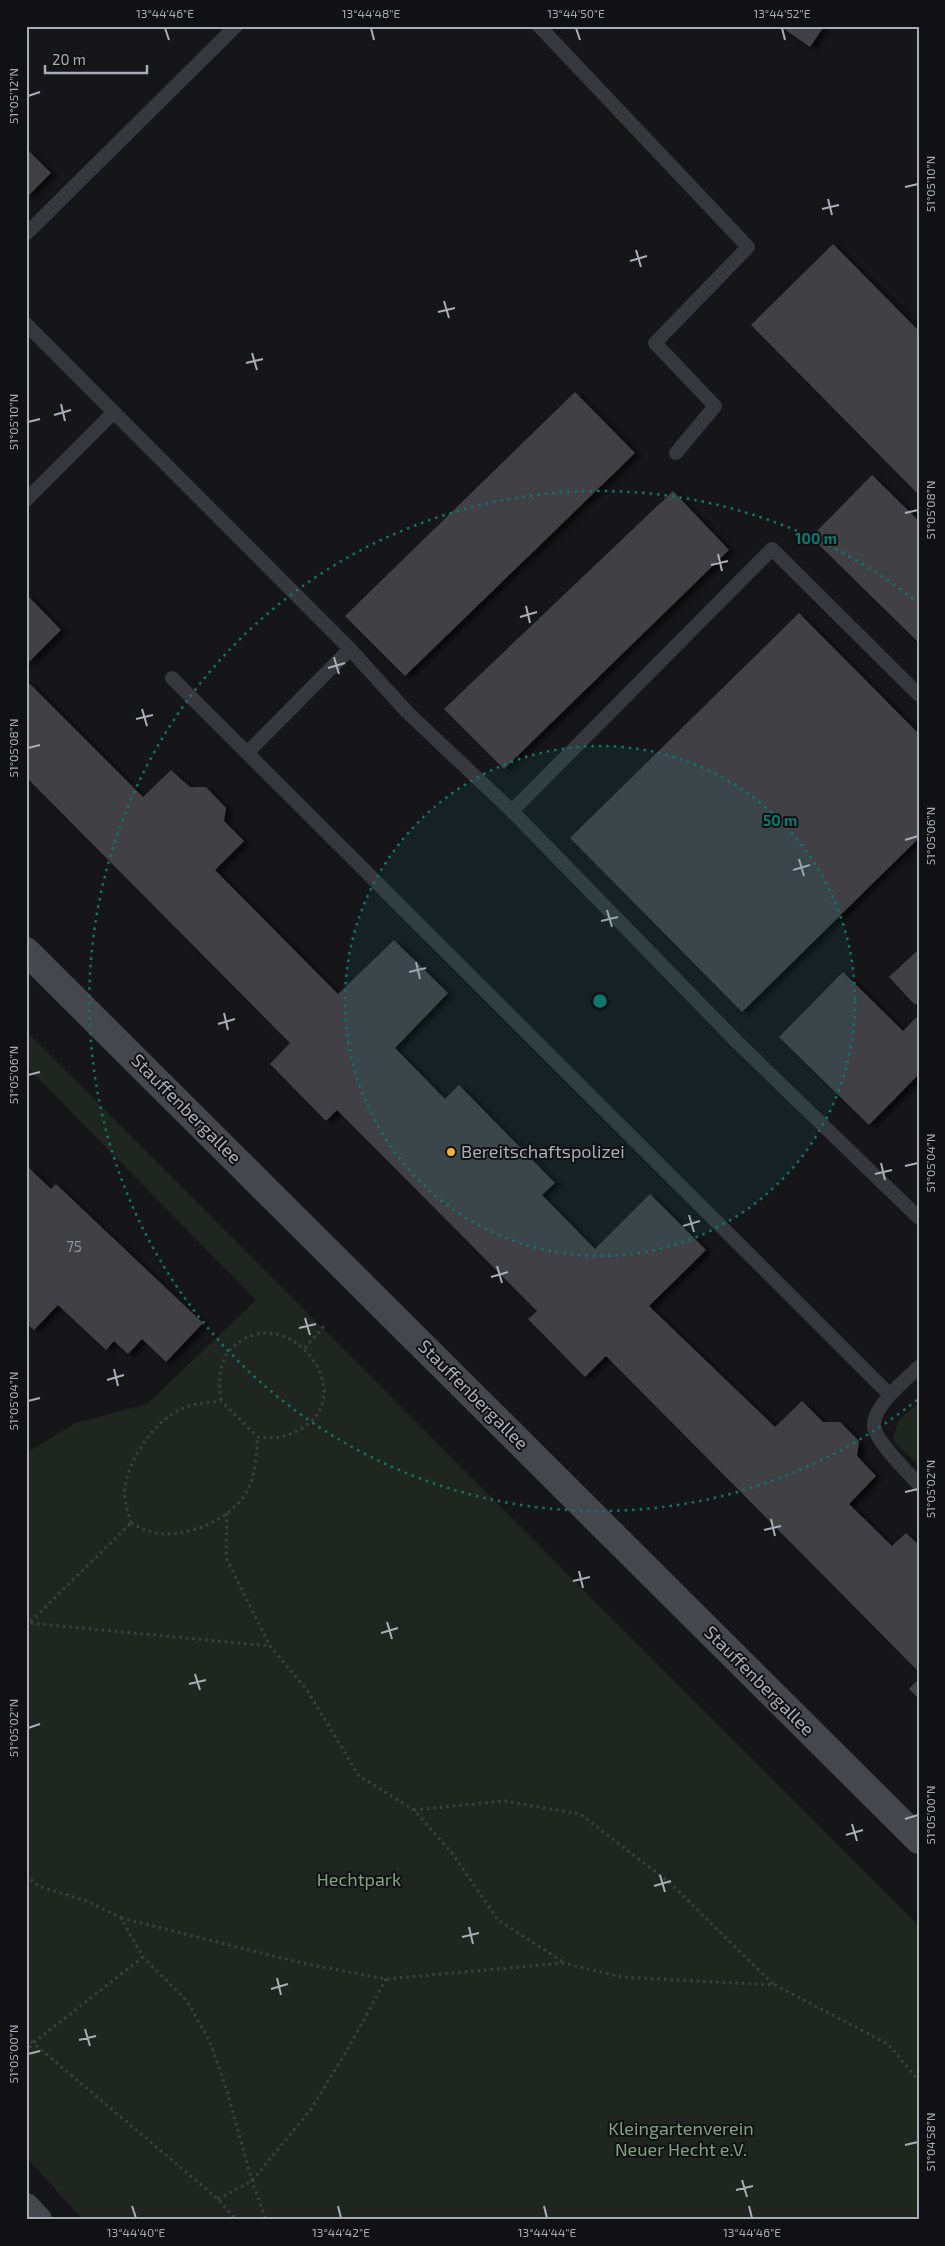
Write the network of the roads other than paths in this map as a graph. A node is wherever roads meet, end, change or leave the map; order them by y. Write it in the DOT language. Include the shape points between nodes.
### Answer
graph roads {
  1 [pos="236,26"];
  2 [pos="539,26"];
  3 [pos="26,234"];
  4 [pos="26,324"];
  5 [pos="114,412"];
  6 [pos="676,453"];
  7 [pos="26,500"];
  8 [pos="350,649"];
  9 [pos="172,678"];
  10 [pos="919,695"];
  11 [pos="247,753"];
  12 [pos="512,810"];
  13 [pos="26,950"];
  14 [pos="919,1218"];
  15 [pos="919,1367"];
  16 [pos="890,1395"];
  17 [pos="919,1485"];
  18 [pos="919,1840"];
  19 [pos="26,2207"];
  20 [pos="38,2220"];
  1 -- 3 [label="lane"];
  2 -- 6 [label="lane" via="748,247 655,343 715,406"];
  4 -- 5 [label="lane"];
  5 -- 7 [label="lane"];
  5 -- 8 [label="lane"];
  8 -- 11 [label="lane"];
  8 -- 12 [label="lane" via="407,712"];
  9 -- 11 [label="lane"];
  10 -- 12 [label="lane" via="772,549"];
  11 -- 16 [label="lane"];
  12 -- 14 [label="lane" via="737,1042"];
  13 -- 18 [label="main road, Stauffenbergallee"];
  15 -- 16 [label="lane"];
  16 -- 17 [label="lane" via="878,1411 874,1427 881,1441"];
  19 -- 20 [label="main road"];
}
